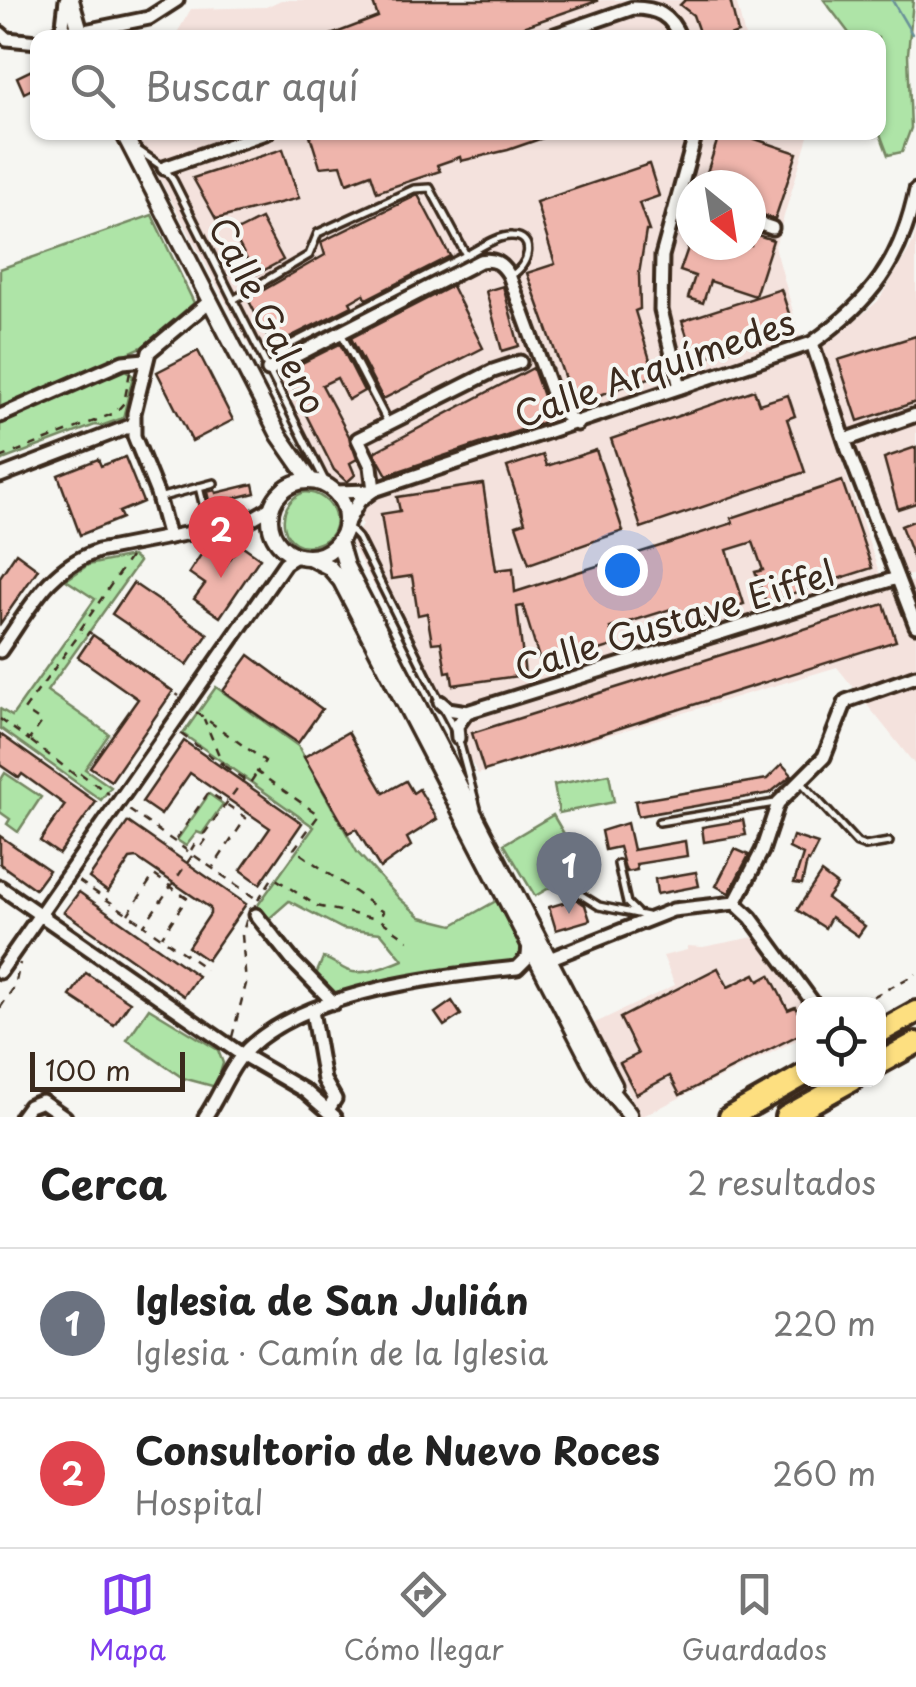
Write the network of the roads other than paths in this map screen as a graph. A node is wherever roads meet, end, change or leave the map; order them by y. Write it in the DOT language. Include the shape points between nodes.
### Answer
graph roads {
  1 [pos="69,0"];
  2 [pos="177,0"];
  3 [pos="59,30"];
  4 [pos="76,30"];
  5 [pos="101,30"];
  6 [pos="569,30"];
  7 [pos="675,30"];
  8 [pos="0,34"];
  9 [pos="30,41"];
  10 [pos="127,140"];
  11 [pos="129,140"];
  12 [pos="245,140"];
  13 [pos="695,140"];
  14 [pos="164,168"];
  15 [pos="689,170"];
  16 [pos="916,190"];
  17 [pos="676,221"];
  18 [pos="766,226"];
  19 [pos="772,228"];
  20 [pos="466,255"];
  21 [pos="510,276"];
  22 [pos="232,300"];
  23 [pos="210,301"];
  24 [pos="341,332"];
  25 [pos="812,344"];
  26 [pos="139,361"];
  27 [pos="520,362"];
  28 [pos="675,366"];
  29 [pos="268,370"];
  30 [pos="711,378"];
  31 [pos="680,387"];
  32 [pos="658,395"];
  33 [pos="558,410"];
  34 [pos="0,416"];
  35 [pos="916,416"];
  36 [pos="388,424"];
  37 [pos="576,424"];
  38 [pos="132,425"];
  39 [pos="550,433"];
  40 [pos="279,435"];
  41 [pos="845,440"];
  42 [pos="0,476"];
  43 [pos="311,480"];
  44 [pos="214,484"];
  45 [pos="198,487"];
  46 [pos="332,488"];
  47 [pos="283,490"];
  48 [pos="374,490"];
  49 [pos="159,498"];
  50 [pos="272,507"];
  51 [pos="349,519"];
  52 [pos="209,529"];
  53 [pos="169,537"];
  54 [pos="358,538"];
  55 [pos="339,542"];
  56 [pos="302,556"];
  57 [pos="897,578"];
  58 [pos="916,626"];
  59 [pos="0,652"];
  60 [pos="916,676"];
  61 [pos="440,702"];
  62 [pos="467,712"];
  63 [pos="458,738"];
  64 [pos="800,781"];
  65 [pos="778,803"];
  66 [pos="658,822"];
  67 [pos="480,826"];
  68 [pos="889,842"];
  69 [pos="618,864"];
  70 [pos="562,883"];
  71 [pos="0,887"];
  72 [pos="736,902"];
  73 [pos="40,914"];
  74 [pos="638,914"];
  75 [pos="256,915"];
  76 [pos="656,917"];
  77 [pos="529,943"];
  78 [pos="549,959"];
  79 [pos="0,972"];
  80 [pos="809,997"];
  81 [pos="334,1003"];
  82 [pos="312,1011"];
  83 [pos="916,1012"];
  84 [pos="886,1029"];
  85 [pos="916,1043"];
  86 [pos="242,1055"];
  87 [pos="886,1060"];
  88 [pos="796,1080"];
  89 [pos="840,1087"];
  90 [pos="332,1114"];
  91 [pos="630,1116"];
  92 [pos="21,1117"];
  93 [pos="66,1117"];
  94 [pos="206,1117"];
  95 [pos="730,1117"];
  96 [pos="786,1117"];
  1 -- 3 [label="street"];
  1 -- 4 [label="street"];
  2 -- 5 [label="street" via="148,18"];
  6 -- 7 [label="street" via="648,8 666,14"];
  8 -- 9 [label="street"];
  10 -- 23 [label="street"];
  11 -- 14 [label="lane"];
  12 -- 14 [label="street"];
  13 -- 15 [label="street"];
  14 -- 22 [label="lane, Calle Galeno"];
  16 -- 25 [label="street, Calle Arquímedes" via="887,273"];
  17 -- 28 [label="street" via="662,256 660,291"];
  18 -- 19 [label="street"];
  20 -- 21 [label="lane" via="519,238 528,258"];
  20 -- 22 [label="lane" via="430,188 414,189 318,233 309,255"];
  20 -- 29 [label="lane" via="287,346"];
  21 -- 24 [label="street" via="491,259 480,261"];
  21 -- 33 [label="street"];
  22 -- 29 [label="lane, Calle Galeno"];
  23 -- 26 [label="street"];
  23 -- 40 [label="street"];
  24 -- 29 [label="street"];
  24 -- 36 [label="lane"];
  25 -- 30 [label="street, Calle Arquímedes"];
  25 -- 41 [label="street"];
  26 -- 34 [label="street"];
  26 -- 38 [label="street"];
  27 -- 36 [label="street"];
  28 -- 30 [label="street"];
  28 -- 31 [label="street"];
  28 -- 32 [label="street"];
  29 -- 46 [label="lane, Calle Galeno"];
  30 -- 31 [label="street, Calle Arquímedes"];
  31 -- 32 [label="street, Calle Arquímedes"];
  32 -- 37 [label="street, Calle Arquímedes"];
  33 -- 37 [label="street"];
  33 -- 39 [label="street"];
  35 -- 41 [label="street"];
  36 -- 48 [label="street" via="358,440"];
  37 -- 39 [label="street, Calle Arquímedes"];
  38 -- 42 [label="street"];
  38 -- 49 [label="street"];
  39 -- 48 [label="street, Calle Arquímedes"];
  40 -- 43 [label="street"];
  40 -- 47 [label="street" via="288,463"];
  41 -- 57 [label="street"];
  43 -- 46 [label="street"];
  43 -- 47 [label="street"];
  44 -- 45 [label="lane"];
  45 -- 49 [label="lane"];
  45 -- 52 [label="lane"];
  46 -- 48 [label="street"];
  46 -- 51 [label="street"];
  47 -- 50 [label="street"];
  48 -- 51 [label="street, Calle Arquímedes"];
  49 -- 53 [label="street"];
  50 -- 52 [label="street" via="254,520"];
  50 -- 56 [label="street" via="274,536"];
  51 -- 54 [label="lane"];
  51 -- 54 [label="lane"];
  51 -- 55 [label="street"];
  52 -- 53 [label="street"];
  53 -- 59 [label="street" via="98,551 60,569"];
  54 -- 61 [label="lane"];
  55 -- 56 [label="street" via="320,556"];
  55 -- 67 [label="street"];
  56 -- 73 [label="street" via="285,562"];
  56 -- 77 [label="street" via="329,567 341,581"];
  57 -- 58 [label="street"];
  57 -- 62 [label="street, Calle Gustave Eiffel"];
  60 -- 64 [label="street" via="846,702 824,757"];
  61 -- 62 [label="street"];
  61 -- 63 [label="lane"];
  62 -- 63 [label="street"];
  63 -- 67 [label="lane"];
  64 -- 65 [label="street"];
  64 -- 68 [label="lane" via="857,843"];
  65 -- 66 [label="lane"];
  65 -- 72 [label="street"];
  67 -- 78 [label="street"];
  69 -- 74 [label="lane" via="626,902"];
  70 -- 74 [label="lane" via="600,906"];
  71 -- 73 [label="street"];
  72 -- 76 [label="street"];
  72 -- 80 [label="street"];
  73 -- 79 [label="street"];
  73 -- 86 [label="street"];
  74 -- 76 [label="lane"];
  75 -- 81 [label="street"];
  76 -- 78 [label="street"];
  77 -- 81 [label="street" via="528,957 517,968 421,980"];
  77 -- 91 [label="street" via="597,1075"];
  78 -- 91 [label="street"];
  81 -- 82 [label="street"];
  82 -- 86 [label="street"];
  82 -- 90 [label="street" via="324,1080 335,1100"];
  83 -- 84 [label="highway"];
  85 -- 87 [label="highway"];
  86 -- 90 [label="street"];
  86 -- 94 [label="street"];
  88 -- 95 [label="highway"];
  89 -- 96 [label="highway"];
  92 -- 93 [label="street" via="42,1100"];
}
